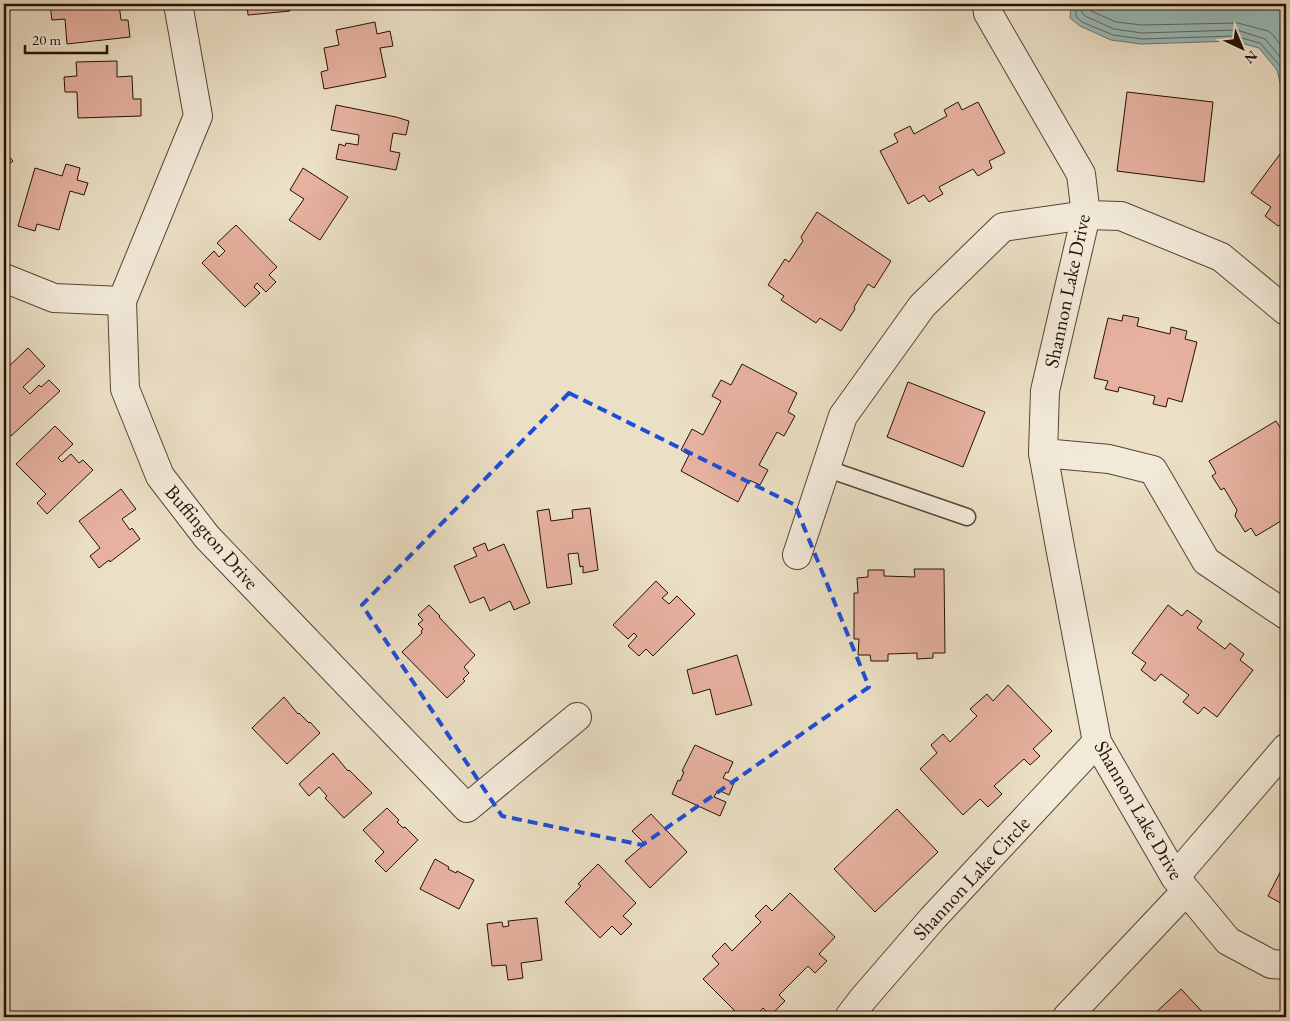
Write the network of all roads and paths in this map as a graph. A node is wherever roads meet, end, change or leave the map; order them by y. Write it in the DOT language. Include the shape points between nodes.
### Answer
graph roads {
  1 [pos="178,4"];
  2 [pos="987,4"];
  3 [pos="1086,215"];
  4 [pos="4,278"];
  5 [pos="122,301"];
  6 [pos="1286,311"];
  7 [pos="1043,454"];
  8 [pos="825,468"];
  9 [pos="967,517"];
  10 [pos="797,555"];
  11 [pos="1286,615"];
  12 [pos="577,717"];
  13 [pos="1097,742"];
  14 [pos="1286,748"];
  15 [pos="1181,884"];
  16 [pos="1286,965"];
  17 [pos="849,1017"];
  18 [pos="1067,1017"];
  1 -- 5 [label="street, Buffington Drive" via="198,116"];
  2 -- 3 [label="street, Shannon Lake Drive" via="988,13 1081,174"];
  3 -- 6 [label="street" via="1121,216 1221,258"];
  3 -- 7 [label="street, Shannon Lake Drive" via="1045,391"];
  3 -- 8 [label="street" via="1003,227 922,306 843,416"];
  4 -- 5 [label="street" via="54,298"];
  5 -- 12 [label="street, Buffington Drive" via="125,389 160,476 207,537 467,808"];
  7 -- 11 [label="street" via="1109,459 1153,470 1206,561"];
  7 -- 13 [label="street, Shannon Lake Drive"];
  8 -- 9 [label="lane"];
  8 -- 10 [label="street"];
  13 -- 15 [label="street, Shannon Lake Drive"];
  13 -- 17 [label="street, Shannon Lake Circle" via="932,919"];
  14 -- 15 [label="street"];
  15 -- 16 [label="street, Shannon Lake Drive" via="1228,941 1271,964"];
  15 -- 18 [label="street"];
}
